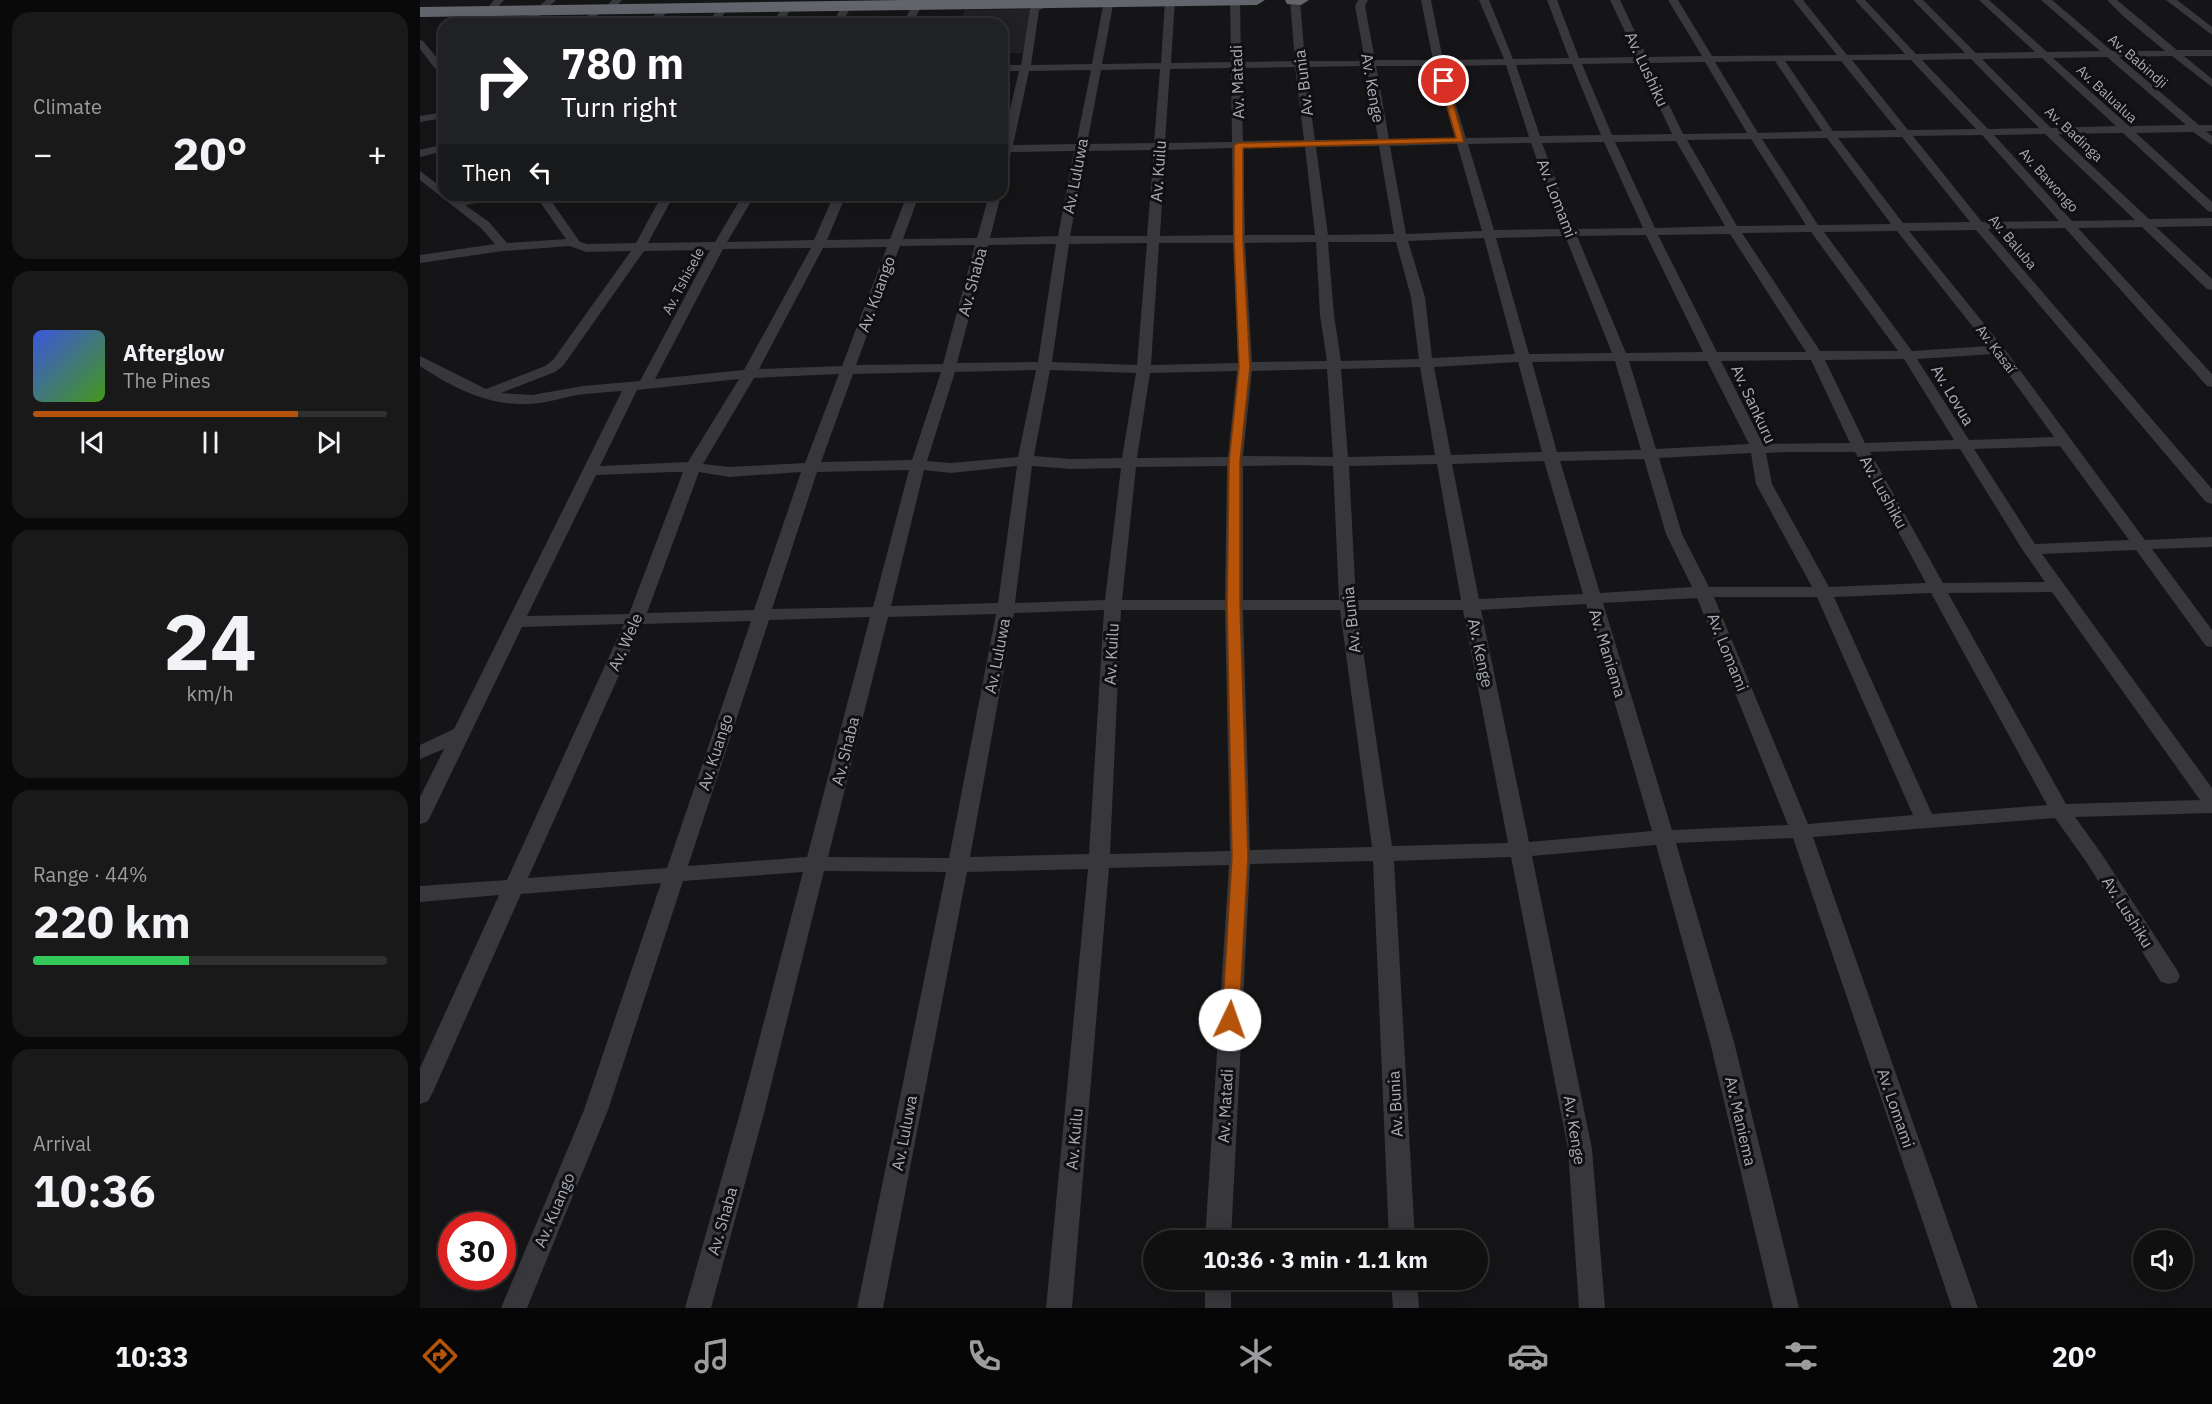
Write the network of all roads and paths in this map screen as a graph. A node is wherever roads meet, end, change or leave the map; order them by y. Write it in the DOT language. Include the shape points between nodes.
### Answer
graph roads {
  1 [pos="552,0"];
  2 [pos="1170,0"];
  3 [pos="1257,0"];
  4 [pos="1294,0"];
  5 [pos="1301,0"];
  6 [pos="1363,0"];
  7 [pos="1426,0"];
  8 [pos="1484,0"];
  9 [pos="1552,0"];
  10 [pos="1615,0"];
  11 [pos="1673,0"];
  12 [pos="1798,0"];
  13 [pos="1860,0"];
  14 [pos="1918,0"];
  15 [pos="1984,0"];
  16 [pos="2046,0"];
  17 [pos="2112,0"];
  18 [pos="2171,0"];
  19 [pos="1049,1"];
  20 [pos="1108,1"];
  21 [pos="1234,1"];
  22 [pos="989,2"];
  23 [pos="869,3"];
  24 [pos="926,3"];
  25 [pos="799,4"];
  26 [pos="736,5"];
  27 [pos="494,6"];
  28 [pos="608,6"];
  29 [pos="674,6"];
  30 [pos="846,6"];
  31 [pos="420,12"];
  32 [pos="538,12"];
  33 [pos="532,18"];
  34 [pos="593,18"];
  35 [pos="659,18"];
  36 [pos="720,18"];
  37 [pos="784,18"];
  38 [pos="840,18"];
  39 [pos="912,18"];
  40 [pos="2212,32"];
  41 [pos="420,43"];
  42 [pos="2175,53"];
  43 [pos="2212,53"];
  44 [pos="2043,54"];
  45 [pos="2109,54"];
  46 [pos="1913,56"];
  47 [pos="1974,56"];
  48 [pos="1842,57"];
  49 [pos="1708,58"];
  50 [pos="1778,58"];
  51 [pos="1642,59"];
  52 [pos="1509,60"];
  53 [pos="1574,60"];
  54 [pos="1438,62"];
  55 [pos="1302,65"];
  56 [pos="1369,65"];
  57 [pos="438,66"];
  58 [pos="1096,66"];
  59 [pos="1166,66"];
  60 [pos="1236,67"];
  61 [pos="1008,68"];
  62 [pos="1025,68"];
  63 [pos="2212,84"];
  64 [pos="438,116"];
  65 [pos="420,119"];
  66 [pos="2195,128"];
  67 [pos="2212,128"];
  68 [pos="2124,129"];
  69 [pos="1983,130"];
  70 [pos="2047,130"];
  71 [pos="1829,133"];
  72 [pos="1908,134"];
  73 [pos="1754,135"];
  74 [pos="1008,136"];
  75 [pos="1679,137"];
  76 [pos="1535,138"];
  77 [pos="1608,138"];
  78 [pos="1461,140"];
  79 [pos="2212,142"];
  80 [pos="1309,143"];
  81 [pos="1382,143"];
  82 [pos="1159,145"];
  83 [pos="1238,145"];
  84 [pos="1080,147"];
  85 [pos="1008,148"];
  86 [pos="438,149"];
  87 [pos="420,154"];
  88 [pos="420,174"];
  89 [pos="438,189"];
  90 [pos="453,201"];
  91 [pos="466,201"];
  92 [pos="545,201"];
  93 [pos="665,201"];
  94 [pos="745,201"];
  95 [pos="837,201"];
  96 [pos="911,201"];
  97 [pos="993,201"];
  98 [pos="455,203"];
  99 [pos="2212,208"];
  100 [pos="2212,222"];
  101 [pos="2070,224"];
  102 [pos="2148,224"];
  103 [pos="1899,226"];
  104 [pos="1979,226"];
  105 [pos="1815,229"];
  106 [pos="1734,231"];
  107 [pos="1652,232"];
  108 [pos="1570,233"];
  109 [pos="1489,234"];
  110 [pos="1322,238"];
  111 [pos="1401,238"];
  112 [pos="1153,239"];
  113 [pos="1063,240"];
  114 [pos="1239,240"];
  115 [pos="574,242"];
  116 [pos="983,242"];
  117 [pos="895,243"];
  118 [pos="819,244"];
  119 [pos="503,247"];
  120 [pos="718,247"];
  121 [pos="639,249"];
  122 [pos="420,258"];
  123 [pos="2212,286"];
  124 [pos="1998,350"];
  125 [pos="1815,354"];
  126 [pos="1908,355"];
  127 [pos="1620,356"];
  128 [pos="1712,357"];
  129 [pos="1523,358"];
  130 [pos="420,360"];
  131 [pos="1334,363"];
  132 [pos="1426,363"];
  133 [pos="1044,366"];
  134 [pos="1245,367"];
  135 [pos="949,368"];
  136 [pos="1144,369"];
  137 [pos="848,370"];
  138 [pos="750,372"];
  139 [pos="2212,383"];
  140 [pos="639,384"];
  141 [pos="487,394"];
  142 [pos="2064,441"];
  143 [pos="1962,444"];
  144 [pos="1758,448"];
  145 [pos="1860,448"];
  146 [pos="1651,454"];
  147 [pos="1550,455"];
  148 [pos="1444,458"];
  149 [pos="1235,461"];
  150 [pos="1025,462"];
  151 [pos="1129,462"];
  152 [pos="1341,462"];
  153 [pos="918,465"];
  154 [pos="693,467"];
  155 [pos="811,467"];
  156 [pos="590,471"];
  157 [pos="2212,499"];
  158 [pos="2212,542"];
  159 [pos="2142,545"];
  160 [pos="2030,549"];
  161 [pos="2056,587"];
  162 [pos="1937,588"];
  163 [pos="1703,592"];
  164 [pos="1824,592"];
  165 [pos="1591,597"];
  166 [pos="1113,605"];
  167 [pos="1234,605"];
  168 [pos="1471,605"];
  169 [pos="1348,606"];
  170 [pos="1006,608"];
  171 [pos="881,610"];
  172 [pos="760,615"];
  173 [pos="636,618"];
  174 [pos="516,622"];
  175 [pos="2212,642"];
  176 [pos="462,733"];
  177 [pos="420,753"];
  178 [pos="2212,804"];
  179 [pos="2061,811"];
  180 [pos="420,817"];
  181 [pos="1926,822"];
  182 [pos="1801,831"];
  183 [pos="1662,837"];
  184 [pos="1521,850"];
  185 [pos="1383,854"];
  186 [pos="1240,857"];
  187 [pos="1100,862"];
  188 [pos="815,864"];
  189 [pos="958,865"];
  190 [pos="674,875"];
  191 [pos="516,887"];
  192 [pos="420,894"];
  193 [pos="2169,976"];
  194 [pos="420,1094"];
  195 [pos="1219,1230"];
  196 [pos="1402,1230"];
  197 [pos="1218,1290"];
  198 [pos="1405,1290"];
  199 [pos="514,1308"];
  200 [pos="698,1308"];
  201 [pos="870,1308"];
  202 [pos="1059,1308"];
  203 [pos="1218,1308"];
  204 [pos="1406,1308"];
  205 [pos="1592,1308"];
  206 [pos="1786,1308"];
  207 [pos="1965,1308"];
  1 -- 32 [label="street"];
  2 -- 20 [label="highway"];
  2 -- 21 [label="highway"];
  2 -- 59 [label="street, Av. Kuilu"];
  3 -- 21 [label="highway"];
  4 -- 5 [label="highway"];
  4 -- 55 [label="street, Av. Bunia"];
  6 -- 56 [label="street, Av. Kenge" via="1360,6"];
  7 -- 54 [label="street, Av. Maniema"];
  8 -- 52 [label="street, Av. Lomami"];
  9 -- 53 [label="street, Av. Sankuru"];
  10 -- 51 [label="street, Av. Lushiku"];
  11 -- 49 [label="street, Av. Lovua"];
  12 -- 48 [label="street, Av. Baluba"];
  13 -- 46 [label="street, Av. Bawongo"];
  14 -- 47 [label="street, Av. Badinga"];
  15 -- 44 [label="street, Av. Balualua"];
  16 -- 45 [label="street, Av. Babindji"];
  17 -- 42 [label="street"];
  18 -- 40 [label="street"];
  19 -- 20 [label="highway"];
  19 -- 22 [label="highway"];
  19 -- 62 [label="street" via="1035,9"];
  20 -- 58 [label="street, Av. Luluwa"];
  21 -- 60 [label="street, Av. Matadi"];
  22 -- 24 [label="highway"];
  23 -- 24 [label="highway"];
  23 -- 30 [label="highway"];
  24 -- 39 [label="street"];
  25 -- 26 [label="highway"];
  25 -- 30 [label="highway"];
  25 -- 37 [label="street"];
  26 -- 29 [label="highway"];
  26 -- 36 [label="street"];
  27 -- 31 [label="highway"];
  27 -- 32 [label="highway"];
  28 -- 29 [label="highway"];
  28 -- 32 [label="highway"];
  28 -- 34 [label="street"];
  29 -- 35 [label="street"];
  30 -- 38 [label="street"];
  32 -- 33 [label="street"];
  41 -- 57 [label="street"];
  42 -- 43 [label="street"];
  42 -- 45 [label="street"];
  42 -- 63 [label="street"];
  44 -- 45 [label="street"];
  44 -- 47 [label="street"];
  44 -- 68 [label="street, Av. Balualua"];
  45 -- 66 [label="street, Av. Babindji"];
  46 -- 47 [label="street"];
  46 -- 48 [label="street"];
  46 -- 69 [label="street, Av. Bawongo"];
  47 -- 70 [label="street, Av. Badinga"];
  48 -- 50 [label="street"];
  48 -- 72 [label="street, Av. Baluba"];
  49 -- 50 [label="street"];
  49 -- 51 [label="street"];
  49 -- 73 [label="street, Av. Lovua"];
  50 -- 71 [label="street, Av. Kasaï"];
  51 -- 53 [label="street"];
  51 -- 75 [label="street, Av. Lushiku"];
  52 -- 53 [label="street"];
  52 -- 54 [label="street"];
  52 -- 76 [label="street, Av. Lomami"];
  53 -- 77 [label="street, Av. Sankuru"];
  54 -- 56 [label="street"];
  54 -- 78 [label="street, Av. Maniema"];
  55 -- 56 [label="street"];
  55 -- 60 [label="street"];
  55 -- 80 [label="street, Av. Bunia"];
  56 -- 81 [label="street, Av. Kenge"];
  58 -- 59 [label="street"];
  58 -- 62 [label="street"];
  58 -- 84 [label="street, Av. Luluwa"];
  59 -- 60 [label="street"];
  59 -- 82 [label="street, Av. Kuilu"];
  60 -- 83 [label="street, Av. Matadi"];
  61 -- 62 [label="street"];
  62 -- 74 [label="street"];
  64 -- 65 [label="street"];
  66 -- 67 [label="street"];
  66 -- 68 [label="street"];
  66 -- 79 [label="street, Av. Babindji"];
  68 -- 70 [label="street"];
  68 -- 99 [label="street, Av. Balualua"];
  69 -- 70 [label="street"];
  69 -- 72 [label="street"];
  69 -- 101 [label="street, Av. Bawongo"];
  70 -- 102 [label="street, Av. Badinga"];
  71 -- 72 [label="street"];
  71 -- 73 [label="street"];
  71 -- 103 [label="street, Av. Kasaï"];
  72 -- 104 [label="street, Av. Baluba"];
  73 -- 75 [label="street"];
  73 -- 105 [label="street, Av. Lovua"];
  75 -- 77 [label="street"];
  75 -- 106 [label="street, Av. Lushiku"];
  76 -- 77 [label="street"];
  76 -- 78 [label="street"];
  76 -- 108 [label="street, Av. Lomami"];
  77 -- 107 [label="street, Av. Sankuru"];
  78 -- 81 [label="street"];
  78 -- 109 [label="street, Av. Maniema"];
  80 -- 81 [label="street"];
  80 -- 83 [label="street"];
  80 -- 110 [label="street, Av. Bunia"];
  81 -- 111 [label="street, Av. Kenge"];
  82 -- 83 [label="street"];
  82 -- 84 [label="street"];
  82 -- 112 [label="street, Av. Kuilu"];
  83 -- 114 [label="street, Av. Matadi"];
  84 -- 85 [label="street"];
  84 -- 113 [label="street, Av. Luluwa"];
  86 -- 87 [label="street"];
  88 -- 89 [label="street"];
  90 -- 98 [label="street"];
  91 -- 98 [label="street"];
  92 -- 115 [label="street"];
  93 -- 121 [label="street"];
  94 -- 120 [label="street, Av. Tshisele"];
  95 -- 118 [label="street, Av. Wele"];
  96 -- 117 [label="street, Av. Kuango"];
  97 -- 116 [label="street, Av. Shaba"];
  98 -- 119 [label="street" via="483,224"];
  100 -- 102 [label="street"];
  101 -- 102 [label="street"];
  101 -- 104 [label="street"];
  101 -- 139 [label="street, Av. Bawongo"];
  102 -- 123 [label="street, Av. Badinga"];
  103 -- 104 [label="street"];
  103 -- 105 [label="street"];
  103 -- 124 [label="street, Av. Kasaï"];
  104 -- 157 [label="street, Av. Baluba"];
  105 -- 106 [label="street"];
  105 -- 126 [label="street, Av. Lovua"];
  106 -- 107 [label="street"];
  106 -- 125 [label="street, Av. Lushiku"];
  107 -- 108 [label="street"];
  107 -- 128 [label="street, Av. Sankuru"];
  108 -- 109 [label="street"];
  108 -- 127 [label="street, Av. Lomami"];
  109 -- 111 [label="street"];
  109 -- 129 [label="street, Av. Maniema"];
  110 -- 111 [label="street"];
  110 -- 114 [label="street"];
  110 -- 131 [label="street, Av. Bunia"];
  111 -- 132 [label="street, Av. Kenge" via="1418,297"];
  112 -- 113 [label="street"];
  112 -- 114 [label="street"];
  112 -- 136 [label="street, Av. Kuilu"];
  113 -- 116 [label="street"];
  113 -- 133 [label="street, Av. Luluwa"];
  114 -- 134 [label="street, Av. Matadi"];
  115 -- 119 [label="street"];
  115 -- 121 [label="street" via="580,248"];
  116 -- 117 [label="street"];
  116 -- 135 [label="street, Av. Shaba"];
  117 -- 118 [label="street"];
  117 -- 137 [label="street, Av. Kuango"];
  118 -- 120 [label="street"];
  118 -- 138 [label="street, Av. Wele"];
  119 -- 122 [label="street"];
  120 -- 121 [label="street"];
  120 -- 140 [label="street, Av. Tshisele"];
  121 -- 141 [label="street" via="558,363"];
  124 -- 126 [label="street"];
  124 -- 142 [label="street, Av. Kasaï"];
  125 -- 126 [label="street"];
  125 -- 128 [label="street"];
  125 -- 145 [label="street, Av. Lushiku"];
  126 -- 143 [label="street, Av. Lovua"];
  127 -- 128 [label="street"];
  127 -- 129 [label="street"];
  127 -- 146 [label="street, Av. Lomami"];
  128 -- 144 [label="street, Av. Sankuru"];
  129 -- 132 [label="street"];
  129 -- 147 [label="street, Av. Maniema"];
  130 -- 141 [label="street" via="452,380"];
  131 -- 132 [label="street"];
  131 -- 134 [label="street"];
  131 -- 152 [label="street, Av. Bunia"];
  132 -- 148 [label="street, Av. Kenge"];
  133 -- 135 [label="street"];
  133 -- 136 [label="street"];
  133 -- 150 [label="street, Av. Luluwa"];
  134 -- 136 [label="street"];
  134 -- 149 [label="street, Av. Matadi"];
  135 -- 137 [label="street"];
  135 -- 153 [label="street, Av. Shaba"];
  136 -- 151 [label="street, Av. Kuilu"];
  137 -- 138 [label="street"];
  137 -- 155 [label="street, Av. Kuango"];
  138 -- 140 [label="street"];
  138 -- 154 [label="street, Av. Wele"];
  140 -- 141 [label="street" via="529,400"];
  140 -- 156 [label="street, Av. Tshisele"];
  142 -- 143 [label="street"];
  142 -- 159 [label="street, Av. Kasaï"];
  143 -- 145 [label="street"];
  143 -- 160 [label="street, Av. Lovua"];
  144 -- 145 [label="street"];
  144 -- 146 [label="street"];
  144 -- 164 [label="street, Av. Sankuru" via="1764,484"];
  145 -- 162 [label="street, Av. Lushiku"];
  146 -- 147 [label="street"];
  146 -- 163 [label="street, Av. Lomami" via="1674,534"];
  147 -- 148 [label="street"];
  147 -- 165 [label="street, Av. Maniema"];
  148 -- 152 [label="street"];
  148 -- 168 [label="street, Av. Kenge"];
  149 -- 151 [label="street"];
  149 -- 152 [label="street"];
  149 -- 167 [label="street, Av. Matadi"];
  150 -- 151 [label="street"];
  150 -- 153 [label="street" via="951,468"];
  150 -- 170 [label="street, Av. Luluwa"];
  151 -- 166 [label="street, Av. Kuilu"];
  152 -- 169 [label="street, Av. Bunia"];
  153 -- 155 [label="street"];
  153 -- 171 [label="street, Av. Shaba"];
  154 -- 155 [label="street" via="729,472"];
  154 -- 156 [label="street"];
  154 -- 173 [label="street, Av. Wele"];
  155 -- 172 [label="street, Av. Kuango"];
  156 -- 174 [label="street, Av. Tshisele"];
  158 -- 159 [label="street"];
  159 -- 160 [label="street"];
  159 -- 175 [label="street, Av. Kasaï"];
  160 -- 161 [label="street, Av. Lovua"];
  161 -- 162 [label="street"];
  161 -- 178 [label="street, Av. Lovua"];
  162 -- 164 [label="street"];
  162 -- 179 [label="street, Av. Lushiku"];
  163 -- 164 [label="street"];
  163 -- 165 [label="street"];
  163 -- 182 [label="street, Av. Lomami"];
  164 -- 181 [label="street, Av. Sankuru"];
  165 -- 168 [label="street"];
  165 -- 183 [label="street, Av. Maniema"];
  166 -- 167 [label="street"];
  166 -- 170 [label="street"];
  166 -- 187 [label="street, Av. Kuilu"];
  167 -- 169 [label="street"];
  167 -- 186 [label="street, Av. Matadi"];
  168 -- 169 [label="street"];
  168 -- 184 [label="street, Av. Kenge"];
  169 -- 185 [label="street, Av. Bunia"];
  170 -- 171 [label="street"];
  170 -- 189 [label="street, Av. Luluwa"];
  171 -- 172 [label="street"];
  171 -- 188 [label="street, Av. Shaba"];
  172 -- 173 [label="street"];
  172 -- 190 [label="street, Av. Kuango"];
  173 -- 174 [label="street"];
  173 -- 191 [label="street, Av. Wele"];
  174 -- 176 [label="street, Av. Tshisele"];
  176 -- 177 [label="street"];
  176 -- 180 [label="street, Av. Tshisele"];
  178 -- 179 [label="street"];
  179 -- 181 [label="street"];
  179 -- 193 [label="street, Av. Lushiku"];
  181 -- 182 [label="street"];
  182 -- 183 [label="street"];
  182 -- 207 [label="street, Av. Lomami"];
  183 -- 184 [label="street"];
  183 -- 206 [label="street, Av. Maniema" via="1722,1042"];
  184 -- 185 [label="street"];
  184 -- 205 [label="street, Av. Kenge" via="1580,1149"];
  185 -- 186 [label="street"];
  185 -- 196 [label="street, Av. Bunia"];
  186 -- 187 [label="street"];
  186 -- 195 [label="street, Av. Matadi"];
  187 -- 189 [label="street"];
  187 -- 202 [label="street, Av. Kuilu"];
  188 -- 189 [label="street"];
  188 -- 190 [label="street"];
  188 -- 200 [label="street, Av. Shaba"];
  189 -- 201 [label="street, Av. Luluwa"];
  190 -- 191 [label="street"];
  190 -- 199 [label="street, Av. Kuango" via="596,1110"];
  191 -- 192 [label="street"];
  191 -- 194 [label="street, Av. Wele"];
  197 -- 203 [label="street"];
  198 -- 204 [label="street"];
}
